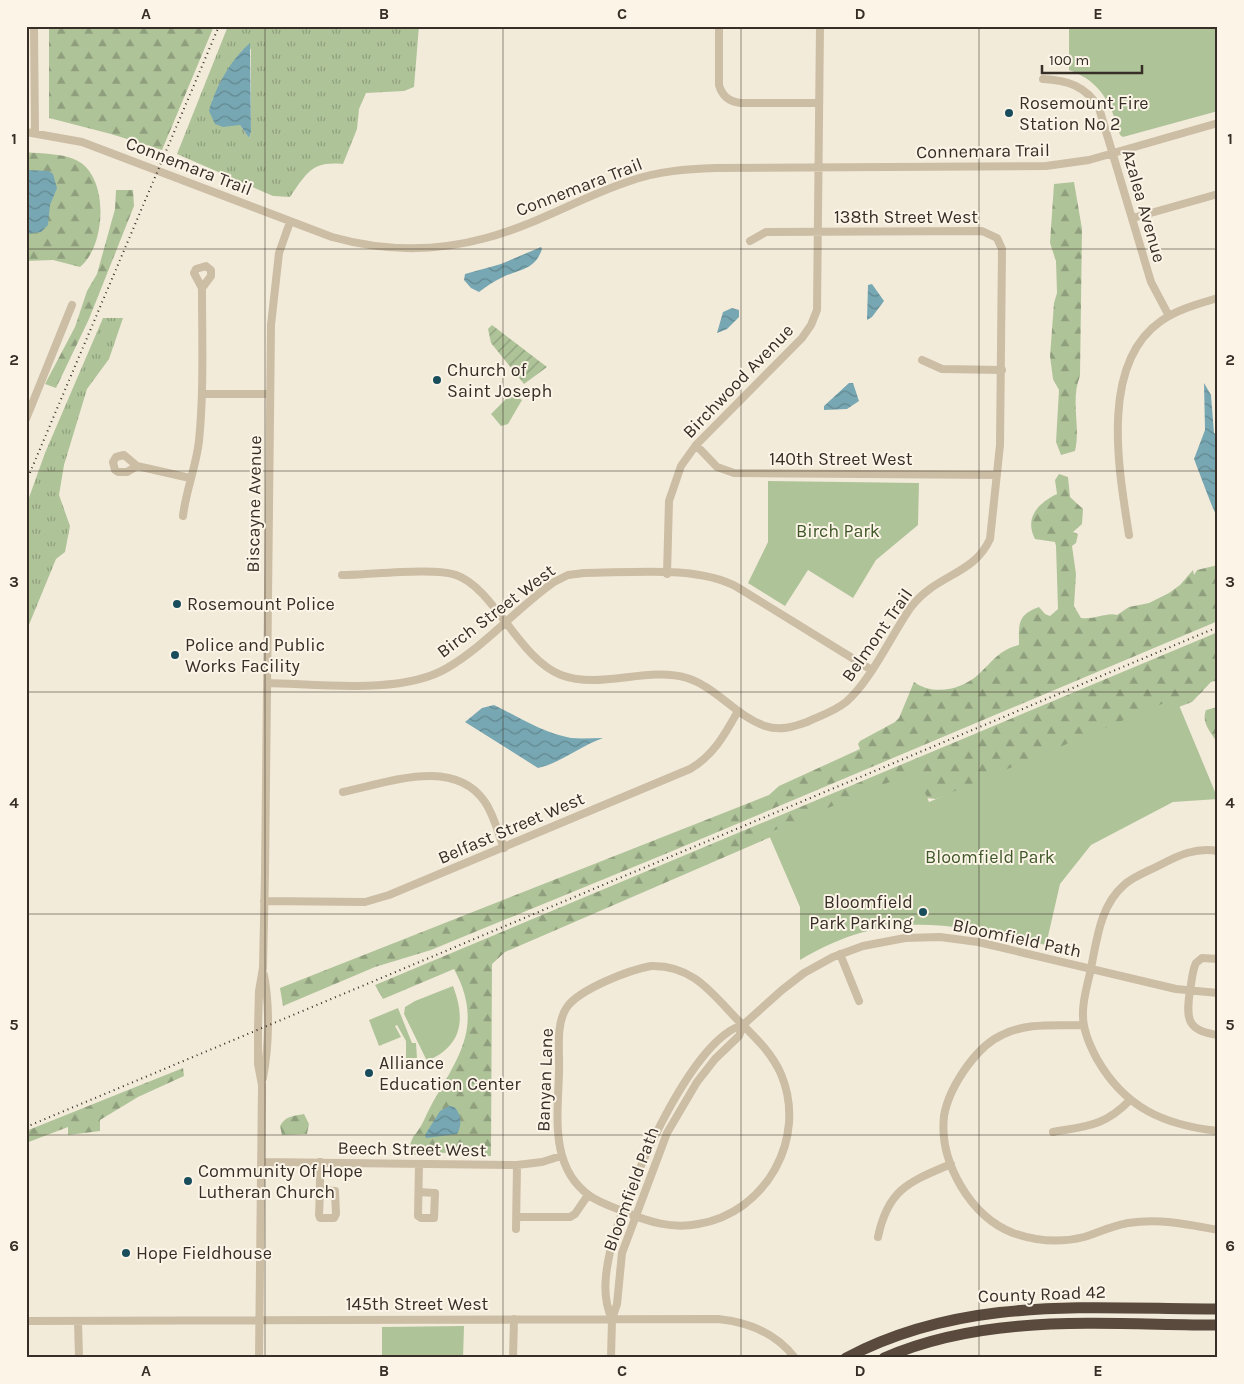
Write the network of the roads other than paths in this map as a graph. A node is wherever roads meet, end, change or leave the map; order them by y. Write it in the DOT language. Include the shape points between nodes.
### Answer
graph roads {
  1 [pos="34,26"];
  2 [pos="719,26"];
  3 [pos="820,26"];
  4 [pos="1043,80"];
  5 [pos="819,103"];
  6 [pos="1218,123"];
  7 [pos="30,132"];
  8 [pos="1113,153"];
  9 [pos="819,167"];
  10 [pos="1218,194"];
  11 [pos="1133,218"];
  12 [pos="290,222"];
  13 [pos="818,231"];
  14 [pos="994,235"];
  15 [pos="750,241"];
  16 [pos="202,288"];
  17 [pos="1218,298"];
  18 [pos="72,305"];
  19 [pos="1169,316"];
  20 [pos="922,360"];
  21 [pos="1002,370"];
  22 [pos="202,394"];
  23 [pos="270,394"];
  24 [pos="26,418"];
  25 [pos="696,445"];
  26 [pos="137,466"];
  27 [pos="997,475"];
  28 [pos="190,478"];
  29 [pos="183,516"];
  30 [pos="1129,535"];
  31 [pos="666,574"];
  32 [pos="342,576"];
  33 [pos="505,622"];
  34 [pos="870,669"];
  35 [pos="267,683"];
  36 [pos="738,711"];
  37 [pos="343,792"];
  38 [pos="504,848"];
  39 [pos="1218,851"];
  40 [pos="264,900"];
  41 [pos="840,954"];
  42 [pos="1218,959"];
  43 [pos="1091,969"];
  44 [pos="1190,991"];
  45 [pos="1218,993"];
  46 [pos="859,1001"];
  47 [pos="1084,1025"];
  48 [pos="743,1026"];
  49 [pos="1218,1035"];
  50 [pos="1130,1100"];
  51 [pos="1218,1131"];
  52 [pos="1053,1132"];
  53 [pos="561,1156"];
  54 [pos="261,1162"];
  55 [pos="320,1162"];
  56 [pos="419,1164"];
  57 [pos="951,1164"];
  58 [pos="517,1165"];
  59 [pos="320,1190"];
  60 [pos="419,1192"];
  61 [pos="588,1195"];
  62 [pos="624,1212"];
  63 [pos="634,1216"];
  64 [pos="516,1217"];
  65 [pos="516,1229"];
  66 [pos="1218,1230"];
  67 [pos="878,1236"];
  68 [pos="1218,1309"];
  69 [pos="514,1319"];
  70 [pos="612,1319"];
  71 [pos="26,1321"];
  72 [pos="78,1321"];
  73 [pos="259,1321"];
  74 [pos="1218,1325"];
  75 [pos="78,1358"];
  76 [pos="259,1358"];
  77 [pos="513,1358"];
  78 [pos="611,1358"];
  79 [pos="795,1358"];
  80 [pos="846,1358"];
  81 [pos="884,1358"];
  1 -- 7 [label="street"];
  2 -- 5 [label="street" via="719,85 726,97 741,103"];
  3 -- 5 [label="street, Birchwood Avenue"];
  4 -- 8 [label="street, Azalea Avenue" via="1070,82 1094,99"];
  5 -- 9 [label="street, Birchwood Avenue"];
  6 -- 8 [label="street, Connemara Trail"];
  7 -- 12 [label="street, Connemara Trail" via="105,150"];
  8 -- 9 [label="street, Connemara Trail" via="1046,166"];
  8 -- 11 [label="street, Azalea Avenue"];
  9 -- 12 [label="street, Connemara Trail" via="692,169 651,175 615,186 486,238 439,247 370,245 340,239"];
  9 -- 13 [label="street, Birchwood Avenue"];
  10 -- 11 [label="street"];
  11 -- 19 [label="street, Azalea Avenue" via="1151,282"];
  12 -- 23 [label="street, Biscayne Avenue" via="279,253 273,294"];
  13 -- 14 [label="street, 138th Street West" via="982,231"];
  13 -- 15 [label="street, 138th Street West" via="766,232"];
  13 -- 25 [label="street, Birchwood Avenue" via="818,302 812,325"];
  14 -- 21 [label="street, Belmont Trail" via="1002,249"];
  16 -- 22 [label="street"];
  17 -- 19 [label="street"];
  18 -- 24 [label="street"];
  19 -- 30 [label="street" via="1138,343 1122,380 1120,472"];
  20 -- 21 [label="street" via="942,370"];
  21 -- 27 [label="street, Belmont Trail"];
  22 -- 23 [label="street"];
  22 -- 28 [label="street" via="199,444"];
  23 -- 35 [label="street, Biscayne Avenue"];
  25 -- 27 [label="street, 140th Street West" via="717,467 734,473"];
  25 -- 31 [label="street, Birchwood Avenue" via="681,466 672,489"];
  26 -- 28 [label="street"];
  27 -- 34 [label="street, Belmont Trail" via="992,532 984,552 974,562 937,582 919,598"];
  28 -- 29 [label="street"];
  31 -- 33 [label="street, Birch Street West" via="584,573 561,577"];
  31 -- 34 [label="street, Birch Street West" via="700,574 728,582"];
  32 -- 33 [label="street, Belmont Trail" via="449,573 474,585"];
  33 -- 35 [label="street, Birch Street West" via="455,663 418,680 391,685"];
  33 -- 36 [label="street, Belmont Trail" via="543,664 562,675 577,679 687,678 701,684"];
  34 -- 36 [label="street, Belmont Trail" via="846,702 796,726 765,726"];
  35 -- 40 [label="street, Biscayne Avenue"];
  36 -- 38 [label="street, Belfast Street West" via="718,745 697,765"];
  37 -- 38 [label="street" via="432,775 458,780 486,803"];
  38 -- 40 [label="street, Belfast Street West" via="373,900"];
  39 -- 43 [label="street" via="1187,852 1125,884 1104,914"];
  40 -- 54 [label="street, Biscayne Avenue" via="258,1029 262,1085"];
  41 -- 43 [label="street, Bloomfield Path" via="890,940 950,938"];
  41 -- 46 [label="street"];
  41 -- 48 [label="street, Bloomfield Path" via="797,978"];
  42 -- 44 [label="street" via="1202,958 1196,963"];
  43 -- 44 [label="street, Bloomfield Path"];
  43 -- 47 [label="street" via="1083,1007"];
  44 -- 45 [label="street, Bloomfield Path"];
  44 -- 49 [label="street" via="1190,1022 1201,1032"];
  47 -- 50 [label="street" via="1103,1069"];
  47 -- 57 [label="street" via="1021,1028 1001,1035 980,1050 958,1081 947,1106 944,1138"];
  48 -- 53 [label="street, Banyan Lane" via="699,980 670,967 640,969 580,994 567,1006 561,1023 558,1129"];
  48 -- 62 [label="street, Bloomfield Path" via="733,1028 708,1052 674,1098"];
  48 -- 63 [label="street, Bloomfield Path" via="739,1036 707,1070 680,1108"];
  48 -- 63 [label="street, Banyan Lane" via="772,1057 786,1090 788,1135 775,1171 751,1200 727,1215 707,1222 672,1225"];
  50 -- 51 [label="street" via="1170,1122"];
  50 -- 52 [label="street" via="1105,1120"];
  53 -- 58 [label="street, Beech Street West"];
  53 -- 61 [label="street, Banyan Lane" via="571,1176"];
  54 -- 55 [label="street, Beech Street West"];
  54 -- 73 [label="street, Biscayne Avenue"];
  55 -- 56 [label="street, Beech Street West"];
  55 -- 59 [label="street"];
  56 -- 58 [label="street, Beech Street West"];
  56 -- 60 [label="street"];
  57 -- 66 [label="street" via="967,1196 986,1215 1011,1232 1031,1238 1052,1241 1074,1239 1115,1226 1149,1221 1184,1223"];
  57 -- 67 [label="street" via="900,1189 886,1208"];
  58 -- 64 [label="street"];
  61 -- 62 [label="street, Banyan Lane"];
  61 -- 64 [label="street" via="570,1218"];
  62 -- 63 [label="street, Banyan Lane"];
  62 -- 70 [label="street, Bloomfield Path" via="612,1244 606,1275 605,1303"];
  63 -- 70 [label="street, Bloomfield Path" via="622,1253 617,1304"];
  64 -- 65 [label="street"];
  68 -- 80 [label="highway, County Road 42" via="986,1312 920,1326"];
  69 -- 70 [label="street, 145th Street West"];
  69 -- 73 [label="street, 145th Street West"];
  69 -- 77 [label="street"];
  70 -- 78 [label="street"];
  70 -- 79 [label="street, 145th Street West" via="736,1321 777,1340"];
  71 -- 72 [label="street, 145th Street West"];
  72 -- 73 [label="street, 145th Street West"];
  72 -- 75 [label="street"];
  73 -- 76 [label="street, Biscayne Avenue"];
  74 -- 81 [label="highway, County Road 42" via="993,1328 934,1340"];
}
